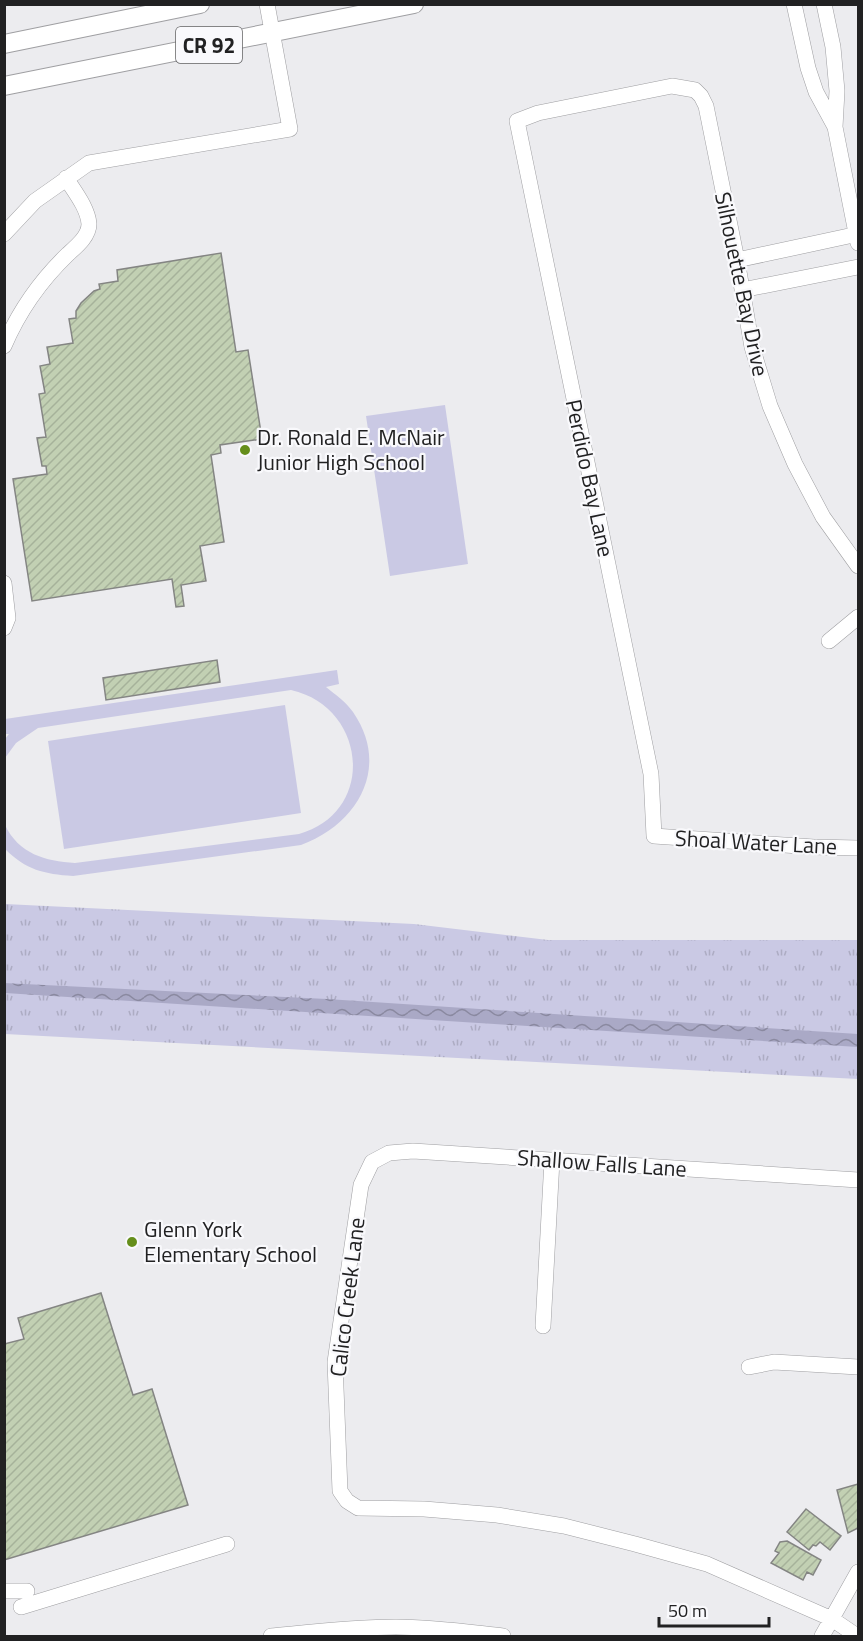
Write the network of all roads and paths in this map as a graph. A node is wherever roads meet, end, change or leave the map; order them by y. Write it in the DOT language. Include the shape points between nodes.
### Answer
graph roads {
  1 [pos="200,4"];
  2 [pos="267,4"];
  3 [pos="414,4"];
  4 [pos="794,4"];
  5 [pos="824,4"];
  6 [pos="273,33"];
  7 [pos="4,44"];
  8 [pos="4,86"];
  9 [pos="517,121"];
  10 [pos="834,128"];
  11 [pos="66,178"];
  12 [pos="4,234"];
  13 [pos="858,238"];
  14 [pos="737,260"];
  15 [pos="858,267"];
  16 [pos="742,290"];
  17 [pos="4,346"];
  18 [pos="858,566"];
  19 [pos="4,583"];
  20 [pos="858,617"];
  21 [pos="4,628"];
  22 [pos="829,641"];
  23 [pos="654,836"];
  24 [pos="858,848"];
  25 [pos="552,1160"];
  26 [pos="858,1180"];
  27 [pos="361,1185"];
  28 [pos="543,1326"];
  29 [pos="749,1367"];
  30 [pos="858,1367"];
  31 [pos="226,1544"];
  32 [pos="858,1572"];
  33 [pos="4,1592"];
  34 [pos="27,1592"];
  35 [pos="21,1607"];
  36 [pos="832,1619"];
  37 [pos="858,1632"];
  38 [pos="271,1636"];
  39 [pos="503,1636"];
  40 [pos="822,1636"];
  41 [pos="856,1636"];
  1 -- 7 [label="main road, CR 92"];
  2 -- 6 [label="street"];
  3 -- 6 [label="main road, CR 92"];
  4 -- 10 [label="street" via="808,68"];
  5 -- 10 [label="street" via="837,91"];
  6 -- 8 [label="main road, CR 92"];
  6 -- 11 [label="street" via="290,129 99,160"];
  9 -- 14 [label="street, Silhouette Bay Drive" via="538,113 672,86 694,90 706,106"];
  9 -- 23 [label="street, Perdido Bay Lane" via="651,774"];
  10 -- 13 [label="street"];
  11 -- 12 [label="street" via="35,201"];
  11 -- 17 [label="street" via="84,207 88,229 34,293"];
  13 -- 14 [label="street"];
  14 -- 16 [label="street, Silhouette Bay Drive"];
  15 -- 16 [label="street"];
  16 -- 18 [label="street, Silhouette Bay Drive" via="752,347 770,406 823,517"];
  19 -- 21 [label="street" via="8,618"];
  20 -- 22 [label="street"];
  23 -- 24 [label="street, Shoal Water Lane"];
  25 -- 26 [label="street, Shallow Falls Lane"];
  25 -- 27 [label="street, Shallow Falls Lane" via="413,1150 372,1162"];
  25 -- 28 [label="street"];
  27 -- 36 [label="street, Calico Creek Lane" via="335,1362 340,1491 347,1501 358,1508 476,1513 564,1526 707,1564"];
  29 -- 30 [label="street" via="774,1362"];
  31 -- 35 [label="street"];
  32 -- 36 [label="street"];
  33 -- 34 [label="street"];
  36 -- 40 [label="street"];
  36 -- 41 [label="street"];
  37 -- 41 [label="street"];
  38 -- 39 [label="street" via="395,1627"];
}
